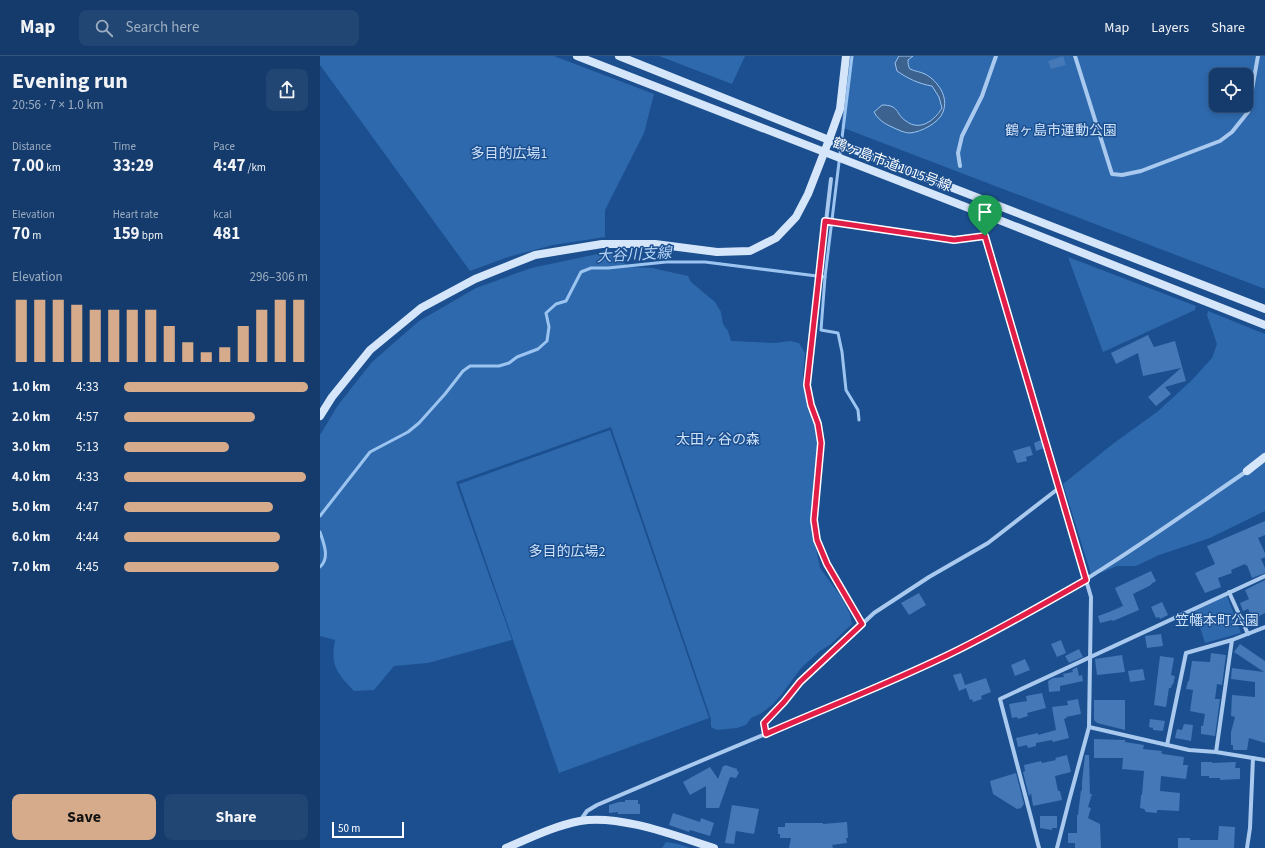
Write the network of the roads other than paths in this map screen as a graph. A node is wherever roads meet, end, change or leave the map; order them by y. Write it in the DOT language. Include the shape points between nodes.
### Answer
graph roads {
  1 [pos="577,56"];
  2 [pos="619,56"];
  3 [pos="846,56"];
  4 [pos="996,56"];
  5 [pos="1075,56"];
  6 [pos="1258,56"];
  7 [pos="829,140"];
  8 [pos="824,152"];
  9 [pos="960,166"];
  10 [pos="831,179"];
  11 [pos="984,214"];
  12 [pos="825,221"];
  13 [pos="985,236"];
  14 [pos="1265,309"];
  15 [pos="1265,325"];
  16 [pos="320,416"];
  17 [pos="1265,457"];
  18 [pos="1247,471"];
  19 [pos="1059,488"];
  20 [pos="1265,576"];
  21 [pos="1086,580"];
  22 [pos="1229,592"];
  23 [pos="862,624"];
  24 [pos="1265,627"];
  25 [pos="1248,634"];
  26 [pos="1232,640"];
  27 [pos="1090,657"];
  28 [pos="1089,727"];
  29 [pos="766,734"];
  30 [pos="1167,745"];
  31 [pos="1216,752"];
  32 [pos="1253,758"];
  33 [pos="1265,760"];
  34 [pos="580,821"];
  35 [pos="696,845"];
  36 [pos="506,848"];
  37 [pos="714,848"];
  38 [pos="1039,848"];
  39 [pos="1057,848"];
  40 [pos="1246,848"];
  1 -- 8 [label="street, 鶴ヶ島市道1015号線"];
  2 -- 7 [label="street, 鶴ヶ島市道1015号線"];
  3 -- 7 [label="street" via="840,109"];
  4 -- 9 [label="street" via="982,96 962,136 958,153"];
  5 -- 6 [label="street" via="1112,174 1122,175 1141,171 1220,141 1232,132 1248,112"];
  7 -- 8 [label="street"];
  7 -- 14 [label="street, 鶴ヶ島市道1015号線"];
  8 -- 11 [label="street, 鶴ヶ島市道1015号線"];
  8 -- 16 [label="street" via="796,217 776,238 750,251 717,252 655,244 602,244 535,255 475,279 421,308 370,350"];
  10 -- 12 [label="street"];
  11 -- 13 [label="street"];
  11 -- 15 [label="street, 鶴ヶ島市道1015号線"];
  12 -- 13 [label="street" via="954,240"];
  12 -- 23 [label="street" via="807,385 821,443 814,520 817,540 827,564"];
  13 -- 19 [label="street"];
  17 -- 18 [label="street"];
  18 -- 21 [label="street"];
  19 -- 21 [label="street"];
  19 -- 23 [label="street" via="988,543 929,577 874,613"];
  20 -- 22 [label="street"];
  21 -- 27 [label="street" via="1091,597"];
  21 -- 29 [label="street" via="958,650"];
  22 -- 25 [label="street"];
  22 -- 27 [label="street"];
  23 -- 29 [label="street" via="800,682 770,715 764,723"];
  24 -- 25 [label="street"];
  25 -- 26 [label="street"];
  26 -- 30 [label="street" via="1186,653"];
  26 -- 31 [label="street"];
  27 -- 28 [label="street"];
  27 -- 38 [label="street" via="1000,699"];
  28 -- 30 [label="street"];
  28 -- 39 [label="street"];
  29 -- 34 [label="street" via="597,804 587,811"];
  30 -- 31 [label="street"];
  31 -- 32 [label="street"];
  32 -- 33 [label="street"];
  32 -- 40 [label="street" via="1250,828"];
  34 -- 35 [label="street" via="615,821 644,827"];
  34 -- 36 [label="street" via="546,831"];
  35 -- 37 [label="street"];
}
